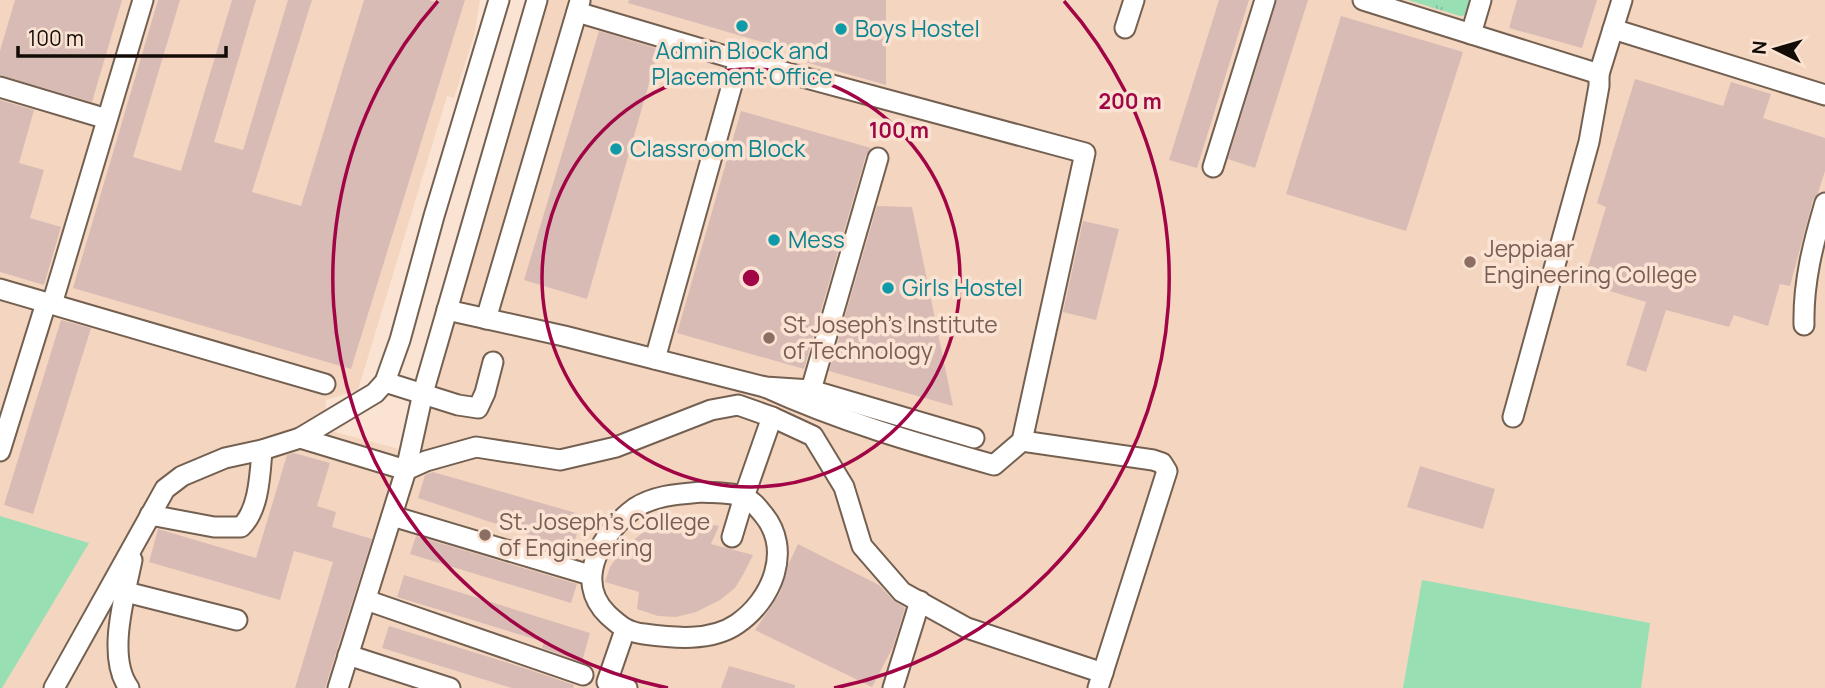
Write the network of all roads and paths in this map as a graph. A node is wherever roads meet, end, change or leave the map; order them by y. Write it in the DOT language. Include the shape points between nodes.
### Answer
graph roads {
  1 [pos="143,0"];
  2 [pos="499,0"];
  3 [pos="537,0"];
  4 [pos="1134,0"];
  5 [pos="1265,0"];
  6 [pos="1363,0"];
  7 [pos="1481,0"];
  8 [pos="1622,0"];
  9 [pos="579,6"];
  10 [pos="1125,29"];
  11 [pos="1613,29"];
  12 [pos="1471,34"];
  13 [pos="739,60"];
  14 [pos="1599,74"];
  15 [pos="0,87"];
  16 [pos="1825,95"];
  17 [pos="107,119"];
  18 [pos="878,158"];
  19 [pos="1213,167"];
  20 [pos="1825,203"];
  21 [pos="0,289"];
  22 [pos="49,304"];
  23 [pos="447,310"];
  24 [pos="486,319"];
  25 [pos="1804,325"];
  26 [pos="655,359"];
  27 [pos="493,362"];
  28 [pos="385,382"];
  29 [pos="325,384"];
  30 [pos="765,387"];
  31 [pos="811,390"];
  32 [pos="423,393"];
  33 [pos="772,417"];
  34 [pos="1513,417"];
  35 [pos="300,438"];
  36 [pos="974,438"];
  37 [pos="1022,441"];
  38 [pos="262,450"];
  39 [pos="0,451"];
  40 [pos="406,470"];
  41 [pos="744,497"];
  42 [pos="150,515"];
  43 [pos="393,516"];
  44 [pos="732,537"];
  45 [pos="135,541"];
  46 [pos="590,575"];
  47 [pos="126,592"];
  48 [pos="366,600"];
  49 [pos="920,601"];
  50 [pos="237,620"];
  51 [pos="625,630"];
  52 [pos="348,655"];
  53 [pos="1100,680"];
  54 [pos="582,681"];
  55 [pos="607,682"];
  56 [pos="54,688"];
  57 [pos="129,688"];
  58 [pos="338,688"];
  59 [pos="450,688"];
  60 [pos="627,688"];
  61 [pos="892,688"];
  1 -- 17 [label="lane"];
  2 -- 28 [label="lane"];
  3 -- 23 [label="lane"];
  4 -- 10 [label="lane"];
  5 -- 19 [label="lane"];
  6 -- 12 [label="lane"];
  7 -- 12 [label="lane"];
  8 -- 11 [label="lane"];
  9 -- 13 [label="lane"];
  9 -- 24 [label="lane"];
  11 -- 14 [label="lane"];
  11 -- 16 [label="lane"];
  12 -- 14 [label="lane"];
  13 -- 26 [label="lane"];
  13 -- 37 [label="lane" via="1085,153"];
  14 -- 34 [label="lane" via="1590,142"];
  15 -- 17 [label="lane"];
  17 -- 22 [label="lane"];
  18 -- 31 [label="lane"];
  20 -- 25 [label="lane" via="1809,258"];
  21 -- 22 [label="lane"];
  22 -- 29 [label="lane"];
  22 -- 39 [label="lane"];
  23 -- 24 [label="lane"];
  23 -- 32 [label="lane"];
  24 -- 26 [label="lane"];
  26 -- 30 [label="lane"];
  27 -- 32 [label="lane" via="478,408"];
  28 -- 32 [label="lane"];
  28 -- 35 [label="lane" via="375,393"];
  30 -- 31 [label="lane"];
  30 -- 37 [label="lane" via="885,435 994,466"];
  31 -- 36 [label="lane"];
  32 -- 40 [label="lane"];
  33 -- 40 [label="lane" via="738,405 711,410 616,447 560,460 476,447"];
  33 -- 41 [label="lane"];
  33 -- 49 [label="lane" via="813,436 844,487 862,546 902,592"];
  35 -- 38 [label="lane"];
  35 -- 40 [label="lane"];
  37 -- 53 [label="lane" via="1153,460 1167,471"];
  38 -- 42 [label="lane" via="225,458 182,476 165,489"];
  38 -- 42 [label="lane" via="250,518 241,527 214,527"];
  40 -- 43 [label="lane"];
  41 -- 44 [label="lane"];
  41 -- 46 [label="lane" via="681,494 656,498 636,508 598,549"];
  41 -- 51 [label="lane" via="771,524 778,548 773,579 752,611 735,625 710,634 683,638"];
  42 -- 45 [label="lane"];
  43 -- 46 [label="lane"];
  43 -- 48 [label="lane"];
  45 -- 47 [label="lane"];
  45 -- 56 [label="lane"];
  46 -- 51 [label="lane" via="603,610"];
  47 -- 50 [label="lane"];
  47 -- 57 [label="lane" via="117,644"];
  48 -- 52 [label="lane"];
  48 -- 54 [label="lane"];
  49 -- 53 [label="lane" via="968,628"];
  49 -- 61 [label="lane"];
  51 -- 55 [label="lane"];
  52 -- 58 [label="lane"];
  52 -- 59 [label="lane"];
  54 -- 55 [label="lane"];
  55 -- 60 [label="lane"];
}
